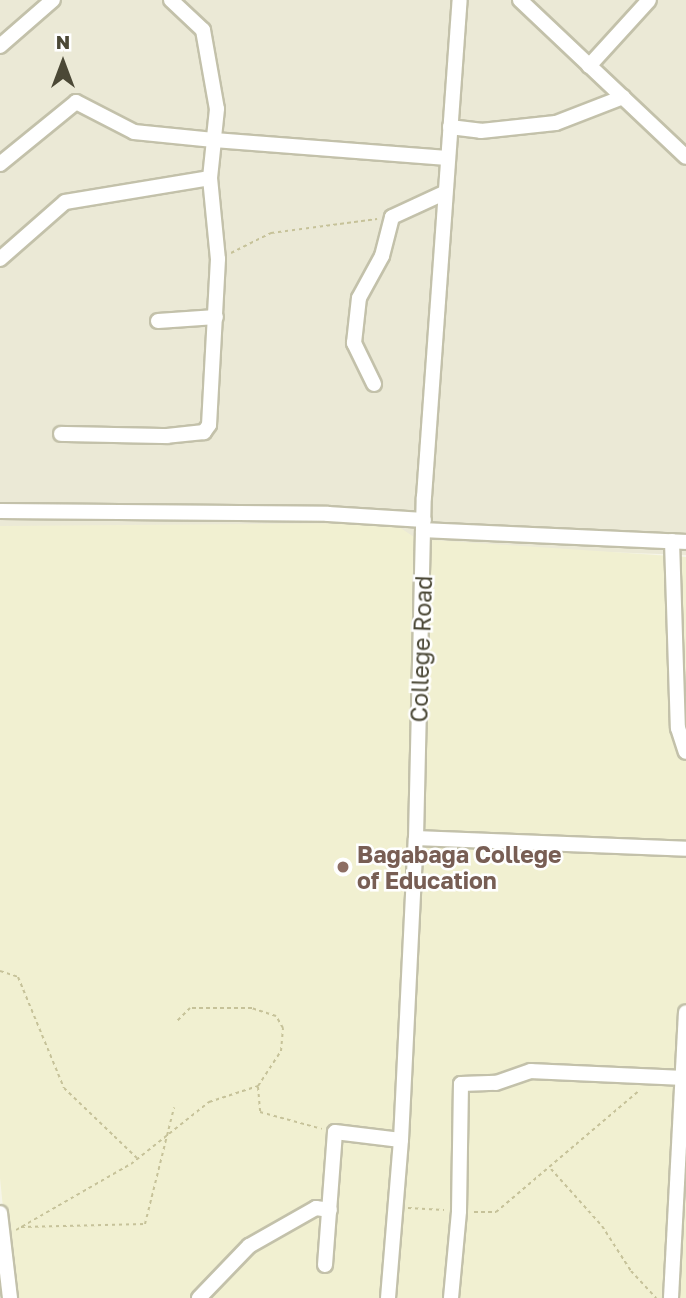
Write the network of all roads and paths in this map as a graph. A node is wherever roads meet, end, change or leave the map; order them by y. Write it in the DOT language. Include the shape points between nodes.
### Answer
graph roads {
  1 [pos="53,0"];
  2 [pos="172,0"];
  3 [pos="460,0"];
  4 [pos="520,0"];
  5 [pos="649,0"];
  6 [pos="0,46"];
  7 [pos="589,66"];
  8 [pos="623,97"];
  9 [pos="450,127"];
  10 [pos="214,140"];
  11 [pos="686,157"];
  12 [pos="447,158"];
  13 [pos="0,164"];
  14 [pos="210,178"];
  15 [pos="444,194"];
  16 [pos="392,217"];
  17 [pos="218,259"];
  18 [pos="0,260"];
  19 [pos="216,317"];
  20 [pos="158,321"];
  21 [pos="374,384"];
  22 [pos="61,434"];
  23 [pos="0,511"];
  24 [pos="423,525"];
  25 [pos="679,541"];
  26 [pos="686,752"];
  27 [pos="416,838"];
  28 [pos="686,849"];
  29 [pos="0,971"];
  30 [pos="686,1012"];
  31 [pos="177,1021"];
  32 [pos="653,1076"];
  33 [pos="683,1078"];
  34 [pos="258,1086"];
  35 [pos="174,1108"];
  36 [pos="335,1132"];
  37 [pos="170,1133"];
  38 [pos="401,1140"];
  39 [pos="138,1159"];
  40 [pos="550,1168"];
  41 [pos="396,1207"];
  42 [pos="330,1210"];
  43 [pos="459,1211"];
  44 [pos="0,1213"];
  45 [pos="20,1227"];
  46 [pos="3,1239"];
  47 [pos="325,1265"];
  48 [pos="10,1298"];
  49 [pos="199,1298"];
  50 [pos="388,1298"];
  51 [pos="451,1298"];
  52 [pos="656,1298"];
  53 [pos="671,1298"];
  1 -- 6 [label="street"];
  2 -- 10 [label="street" via="203,30 217,109"];
  3 -- 9 [label="street, College Road"];
  4 -- 7 [label="street"];
  5 -- 7 [label="street"];
  7 -- 8 [label="street"];
  8 -- 9 [label="street" via="556,123 495,131"];
  8 -- 11 [label="street"];
  9 -- 12 [label="street, College Road"];
  10 -- 12 [label="street"];
  10 -- 13 [label="street" via="134,132 76,102"];
  10 -- 14 [label="street"];
  12 -- 15 [label="street, College Road"];
  14 -- 17 [label="street"];
  14 -- 18 [label="street" via="65,202"];
  15 -- 16 [label="street"];
  15 -- 24 [label="street, College Road"];
  16 -- 17 [label="path" via="271,233"];
  16 -- 21 [label="street" via="382,256 359,298 354,343"];
  17 -- 19 [label="street"];
  19 -- 20 [label="street"];
  19 -- 22 [label="street" via="213,412 204,432 111,438"];
  23 -- 24 [label="street" via="328,514"];
  24 -- 25 [label="street"];
  24 -- 27 [label="street, College Road"];
  25 -- 26 [label="street" via="678,728"];
  27 -- 28 [label="street"];
  27 -- 38 [label="street, College Road"];
  29 -- 39 [label="path" via="18,977 64,1088"];
  30 -- 33 [label="street"];
  31 -- 34 [label="path" via="190,1008 246,1007 276,1016 283,1028 281,1051"];
  32 -- 33 [label="street"];
  32 -- 40 [label="path" via="616,1115"];
  32 -- 43 [label="street" via="531,1071 496,1083 461,1084"];
  33 -- 53 [label="street"];
  34 -- 36 [label="path" via="260,1112"];
  34 -- 37 [label="path" via="209,1102"];
  35 -- 37 [label="path"];
  36 -- 38 [label="street"];
  36 -- 42 [label="street"];
  37 -- 39 [label="path"];
  37 -- 45 [label="path" via="145,1224"];
  38 -- 41 [label="street, College Road"];
  39 -- 45 [label="path"];
  40 -- 43 [label="path" via="496,1212"];
  40 -- 52 [label="path" via="602,1226 631,1271"];
  41 -- 43 [label="path"];
  41 -- 50 [label="street, College Road"];
  42 -- 47 [label="street"];
  42 -- 49 [label="street" via="316,1208 249,1246"];
  43 -- 51 [label="street"];
  44 -- 46 [label="street"];
  45 -- 46 [label="path"];
  46 -- 48 [label="street"];
}
